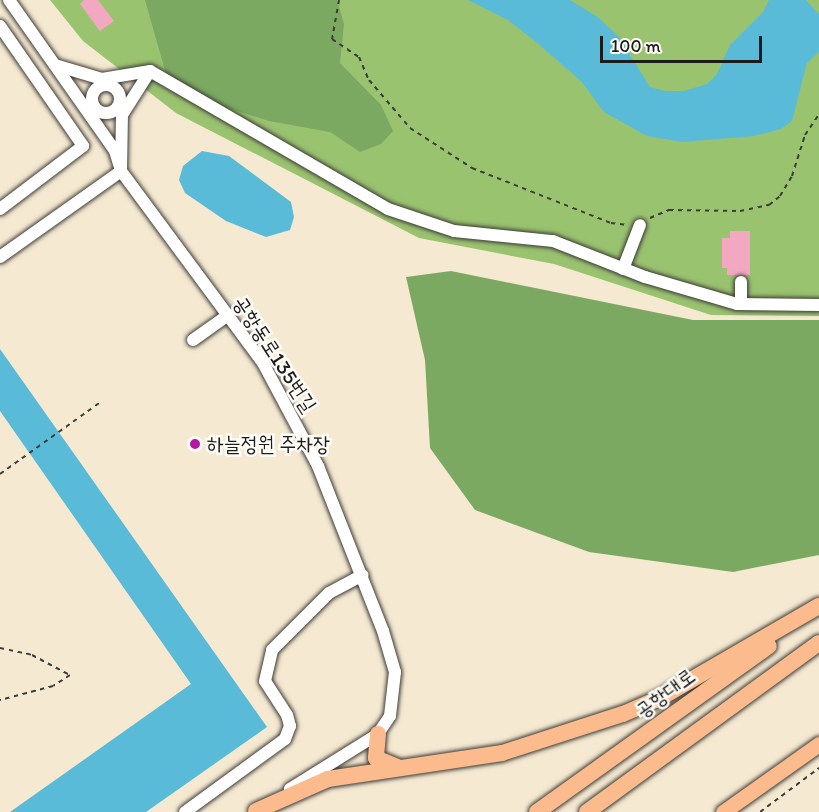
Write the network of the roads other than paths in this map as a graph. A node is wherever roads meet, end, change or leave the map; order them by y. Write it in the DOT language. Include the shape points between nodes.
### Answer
graph roads {
  1 [pos="9,0"];
  2 [pos="0,26"];
  3 [pos="55,65"];
  4 [pos="150,71"];
  5 [pos="102,82"];
  6 [pos="122,107"];
  7 [pos="91,110"];
  8 [pos="121,171"];
  9 [pos="0,208"];
  10 [pos="640,225"];
  11 [pos="0,257"];
  12 [pos="623,269"];
  13 [pos="741,282"];
  14 [pos="741,304"];
  15 [pos="819,306"];
  16 [pos="228,315"];
  17 [pos="193,340"];
  18 [pos="363,575"];
  19 [pos="819,609"];
  20 [pos="819,643"];
  21 [pos="378,734"];
  22 [pos="819,744"];
  23 [pos="400,768"];
  24 [pos="255,811"];
  25 [pos="186,812"];
  26 [pos="537,812"];
  27 [pos="587,812"];
  28 [pos="723,812"];
  1 -- 3 [label="street, 공항동로135번길"];
  2 -- 9 [label="street" via="83,146"];
  3 -- 5 [label="street"];
  3 -- 7 [label="street, 공항동로135번길"];
  4 -- 5 [label="street"];
  4 -- 6 [label="street"];
  4 -- 12 [label="street" via="388,209 454,231 553,241"];
  5 -- 6 [label="street" via="118,92"];
  5 -- 7 [label="street" via="92,94"];
  6 -- 7 [label="street" via="107,113"];
  6 -- 8 [label="street"];
  7 -- 8 [label="street, 공항동로135번길" via="115,151"];
  8 -- 11 [label="street"];
  8 -- 16 [label="street, 공항동로135번길"];
  10 -- 12 [label="street"];
  12 -- 14 [label="street"];
  13 -- 14 [label="street"];
  14 -- 15 [label="street"];
  16 -- 17 [label="street"];
  16 -- 18 [label="street, 공항동로135번길" via="263,363 294,417"];
  18 -- 21 [label="street, 공항동로135번길" via="395,672 394,700"];
  18 -- 25 [label="street" via="329,593 272,650 265,681 287,715 290,726 285,739"];
  19 -- 23 [label="highway" via="660,698 623,714 518,749"];
  19 -- 26 [label="highway, 공항대로"];
  20 -- 27 [label="highway"];
  21 -- 23 [label="highway" via="376,758"];
  21 -- 24 [label="street"];
  22 -- 28 [label="main road"];
  23 -- 24 [label="highway" via="328,779"];
}
